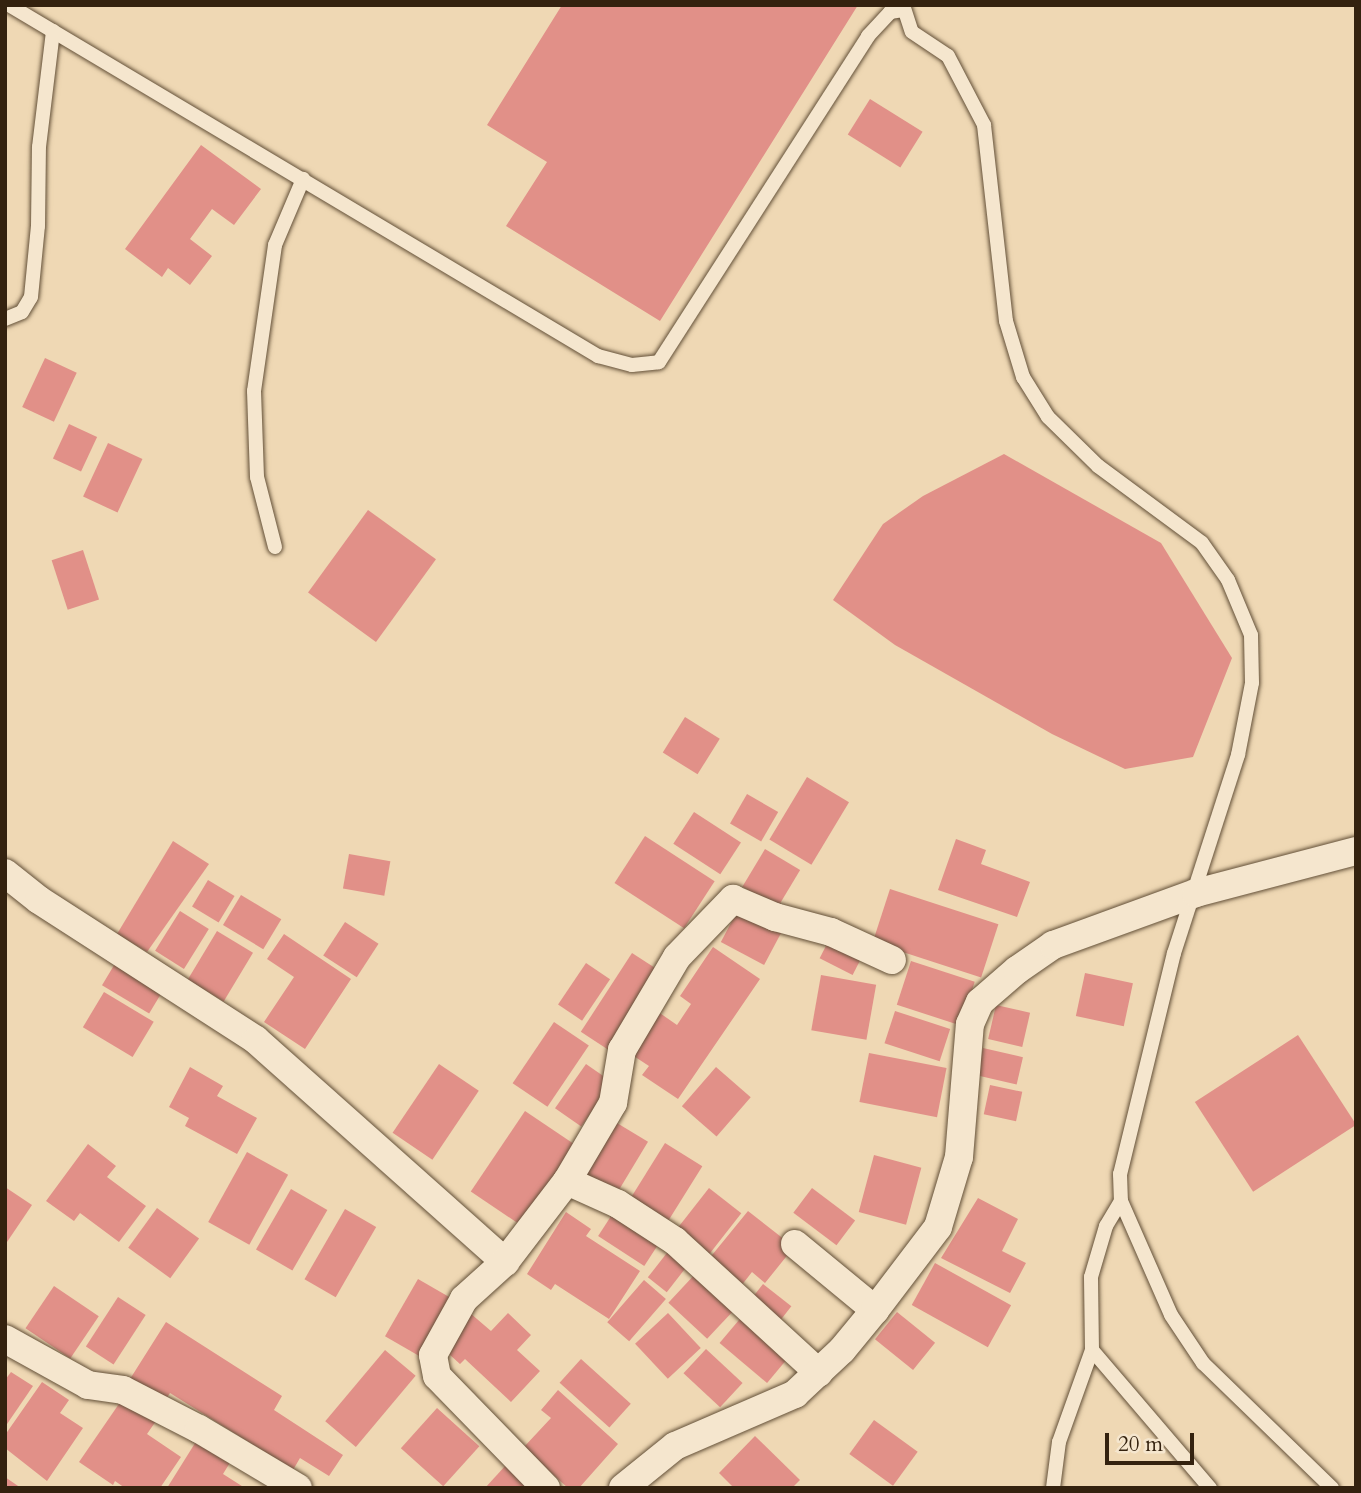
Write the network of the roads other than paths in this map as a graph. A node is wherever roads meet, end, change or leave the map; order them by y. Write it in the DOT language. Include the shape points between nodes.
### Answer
graph roads {
  1 [pos="9,5"];
  2 [pos="903,8"];
  3 [pos="53,31"];
  4 [pos="303,179"];
  5 [pos="5,319"];
  6 [pos="275,547"];
  7 [pos="1356,851"];
  8 [pos="5,873"];
  9 [pos="1196,893"];
  10 [pos="892,961"];
  11 [pos="567,1181"];
  12 [pos="1121,1201"];
  13 [pos="795,1244"];
  14 [pos="505,1262"];
  15 [pos="875,1310"];
  16 [pos="5,1339"];
  17 [pos="1091,1350"];
  18 [pos="819,1373"];
  19 [pos="298,1488"];
  20 [pos="545,1488"];
  21 [pos="622,1488"];
  22 [pos="1053,1488"];
  23 [pos="1210,1488"];
  24 [pos="1332,1488"];
  1 -- 3 [label="lane"];
  2 -- 4 [label="lane" via="890,12 868,36 659,362 632,365 598,356"];
  2 -- 9 [label="lane" via="912,32 948,56 984,125 1006,321 1023,377 1048,417 1098,466 1202,544 1228,580 1251,635 1252,683 1238,755"];
  3 -- 4 [label="lane"];
  3 -- 5 [label="lane" via="39,148 31,297 22,312"];
  4 -- 6 [label="lane" via="275,245 254,391 257,477"];
  7 -- 9 [label="street"];
  8 -- 14 [label="street" via="39,900 256,1040"];
  9 -- 12 [label="lane" via="1174,953 1121,1174"];
  9 -- 15 [label="street" via="1053,945 980,1002 970,1024 953,1187 938,1227"];
  10 -- 11 [label="street" via="831,932 728,899 677,957 622,1050 613,1103"];
  11 -- 14 [label="street"];
  11 -- 18 [label="street" via="618,1204 675,1241"];
  12 -- 17 [label="lane" via="1106,1226 1091,1277"];
  12 -- 24 [label="lane" via="1171,1315 1203,1363"];
  13 -- 15 [label="street"];
  14 -- 20 [label="street" via="464,1299 439,1342 432,1366 464,1408"];
  15 -- 18 [label="street"];
  16 -- 19 [label="street" via="88,1385 123,1390"];
  17 -- 22 [label="lane" via="1059,1442"];
  17 -- 23 [label="lane"];
  18 -- 21 [label="street" via="795,1394 675,1446"];
}
